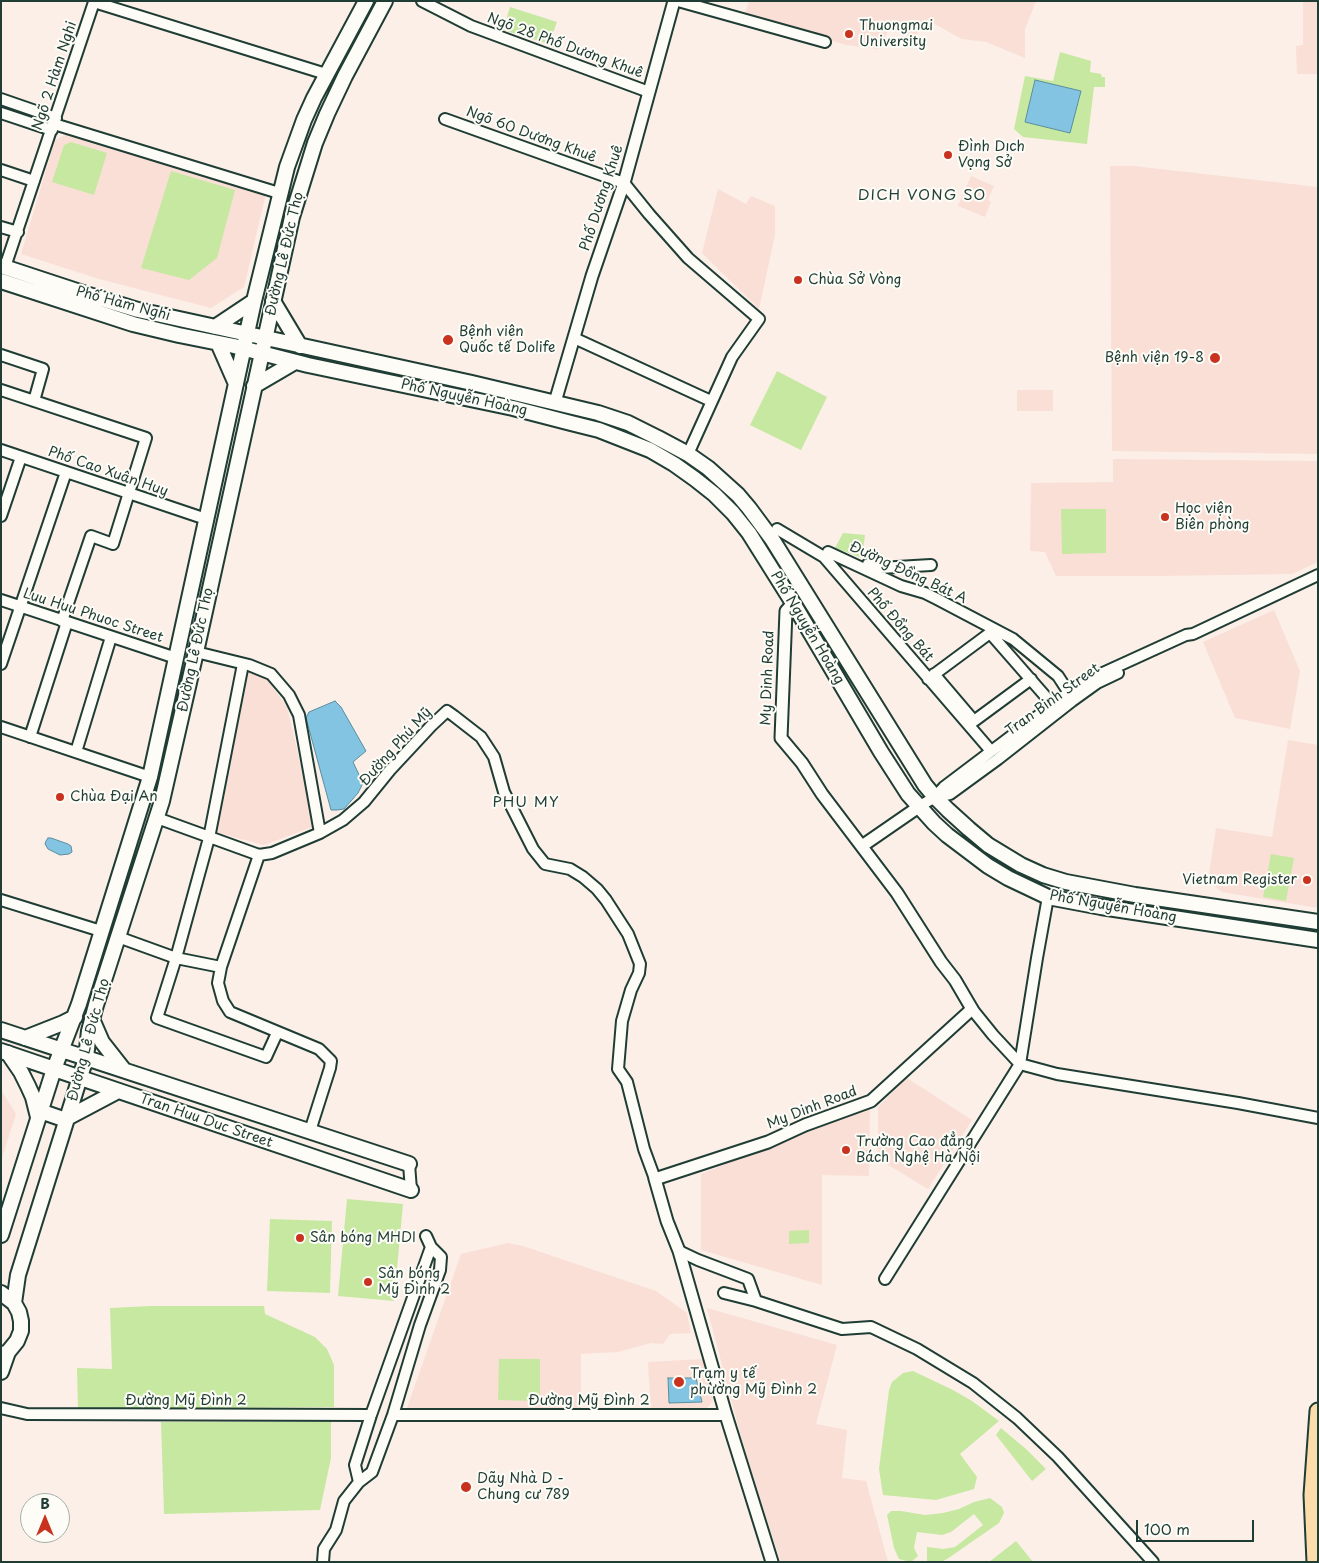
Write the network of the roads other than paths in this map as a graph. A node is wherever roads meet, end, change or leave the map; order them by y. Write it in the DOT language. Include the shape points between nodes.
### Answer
graph roads {
  1 [pos="366,1"];
  2 [pos="385,1"];
  3 [pos="422,1"];
  4 [pos="674,1"];
  5 [pos="678,1"];
  6 [pos="93,2"];
  7 [pos="825,42"];
  8 [pos="326,74"];
  9 [pos="649,92"];
  10 [pos="1,99"];
  11 [pos="1,113"];
  12 [pos="445,119"];
  13 [pos="54,124"];
  14 [pos="1,170"];
  15 [pos="34,181"];
  16 [pos="624,183"];
  17 [pos="279,193"];
  18 [pos="1,227"];
  19 [pos="18,232"];
  20 [pos="3,267"];
  21 [pos="1,281"];
  22 [pos="65,295"];
  23 [pos="254,301"];
  24 [pos="273,302"];
  25 [pos="215,327"];
  26 [pos="248,334"];
  27 [pos="265,338"];
  28 [pos="574,338"];
  29 [pos="218,343"];
  30 [pos="300,346"];
  31 [pos="244,348"];
  32 [pos="261,353"];
  33 [pos="1,354"];
  34 [pos="295,362"];
  35 [pos="472,383"];
  36 [pos="236,384"];
  37 [pos="254,386"];
  38 [pos="1,390"];
  39 [pos="468,399"];
  40 [pos="34,401"];
  41 [pos="711,401"];
  42 [pos="555,402"];
  43 [pos="1,450"];
  44 [pos="688,454"];
  45 [pos="21,457"];
  46 [pos="66,472"];
  47 [pos="130,494"];
  48 [pos="1,516"];
  49 [pos="206,519"];
  50 [pos="777,529"];
  51 [pos="931,565"];
  52 [pos="1318,575"];
  53 [pos="1,600"];
  54 [pos="793,603"];
  55 [pos="21,607"];
  56 [pos="65,621"];
  57 [pos="1193,634"];
  58 [pos="111,637"];
  59 [pos="196,652"];
  60 [pos="176,658"];
  61 [pos="1,664"];
  62 [pos="243,664"];
  63 [pos="931,676"];
  64 [pos="1031,679"];
  65 [pos="1069,693"];
  66 [pos="1054,704"];
  67 [pos="1,727"];
  68 [pos="30,736"];
  69 [pos="991,751"];
  70 [pos="76,752"];
  71 [pos="150,777"];
  72 [pos="935,797"];
  73 [pos="920,806"];
  74 [pos="157,818"];
  75 [pos="320,833"];
  76 [pos="209,838"];
  77 [pos="862,846"];
  78 [pos="259,855"];
  79 [pos="1048,897"];
  80 [pos="1,900"];
  81 [pos="1318,922"];
  82 [pos="101,932"];
  83 [pos="118,938"];
  84 [pos="1318,940"];
  85 [pos="176,958"];
  86 [pos="221,967"];
  87 [pos="972,1009"];
  88 [pos="77,1010"];
  89 [pos="94,1014"];
  90 [pos="4,1031"];
  91 [pos="278,1033"];
  92 [pos="25,1038"];
  93 [pos="3,1050"];
  94 [pos="61,1050"];
  95 [pos="86,1058"];
  96 [pos="1020,1064"];
  97 [pos="54,1068"];
  98 [pos="124,1070"];
  99 [pos="80,1077"];
  100 [pos="118,1091"];
  101 [pos="39,1114"];
  102 [pos="1318,1118"];
  103 [pos="66,1119"];
  104 [pos="310,1131"];
  105 [pos="409,1164"];
  106 [pos="654,1179"];
  107 [pos="411,1190"];
  108 [pos="1,1235"];
  109 [pos="426,1236"];
  110 [pos="431,1247"];
  111 [pos="679,1251"];
  112 [pos="885,1279"];
  113 [pos="1,1293"];
  114 [pos="724,1293"];
  115 [pos="756,1301"];
  116 [pos="14,1303"];
  117 [pos="5,1354"];
  118 [pos="1,1372"];
  119 [pos="1,1408"];
  120 [pos="726,1414"];
  121 [pos="371,1415"];
  122 [pos="392,1415"];
  123 [pos="1317,1420"];
  124 [pos="359,1482"];
  125 [pos="323,1562"];
  126 [pos="772,1562"];
  127 [pos="1153,1562"];
  128 [pos="1315,1562"];
  1 -- 8 [label="main road, Đường Lê Đức Thọ"];
  2 -- 24 [label="main road, Đường Lê Đức Thọ" via="319,133 292,216"];
  3 -- 9 [label="street, Ngõ 28 Phố Dương Khuê" via="471,26"];
  4 -- 9 [label="street, Phố Dương Khuê"];
  5 -- 7 [label="street"];
  6 -- 8 [label="street, Ngõ 2 Hàm Nghi"];
  6 -- 13 [label="street, Ngõ 2 Hàm Nghi"];
  8 -- 17 [label="main road, Đường Lê Đức Thọ" via="304,120"];
  9 -- 16 [label="street, Phố Dương Khuê"];
  10 -- 13 [label="street"];
  11 -- 13 [label="street"];
  12 -- 16 [label="street, Ngõ 60 Dương Khuê"];
  13 -- 15 [label="street, Ngõ 2 Hàm Nghi"];
  13 -- 17 [label="street"];
  14 -- 15 [label="street"];
  15 -- 19 [label="street, Ngõ 2 Hàm Nghi"];
  16 -- 28 [label="street, Phố Dương Khuê"];
  16 -- 41 [label="street, Ngõ 60 Dương Khuê" via="688,258 759,319 732,357"];
  17 -- 23 [label="main road, Đường Lê Đức Thọ"];
  18 -- 19 [label="street"];
  19 -- 20 [label="street, Ngõ 2 Hàm Nghi"];
  20 -- 22 [label="main road, Phố Hàm Nghi"];
  21 -- 22 [label="main road, Phố Hàm Nghi"];
  22 -- 25 [label="main road, Phố Hàm Nghi"];
  22 -- 29 [label="main road, Phố Hàm Nghi" via="133,324"];
  23 -- 25 [label="main road"];
  23 -- 26 [label="main road, Đường Lê Đức Thọ"];
  24 -- 27 [label="main road, Đường Lê Đức Thọ"];
  24 -- 30 [label="main road"];
  25 -- 26 [label="main road, Phố Hàm Nghi"];
  26 -- 27 [label="main road, Phố Hàm Nghi"];
  26 -- 31 [label="main road, Đường Lê Đức Thọ"];
  27 -- 30 [label="main road, Phố Nguyễn Hoàng"];
  27 -- 32 [label="main road, Đường Lê Đức Thọ"];
  28 -- 41 [label="street"];
  28 -- 42 [label="street, Phố Dương Khuê"];
  29 -- 31 [label="main road, Phố Hàm Nghi"];
  29 -- 36 [label="main road"];
  30 -- 35 [label="main road, Phố Nguyễn Hoàng"];
  31 -- 32 [label="main road, Phố Hàm Nghi"];
  31 -- 36 [label="main road, Đường Lê Đức Thọ"];
  32 -- 34 [label="main road, Phố Nguyễn Hoàng"];
  32 -- 37 [label="main road, Đường Lê Đức Thọ"];
  33 -- 40 [label="street" via="43,369"];
  34 -- 37 [label="main road"];
  34 -- 39 [label="main road, Phố Nguyễn Hoàng"];
  35 -- 39 [label="street"];
  35 -- 42 [label="main road, Phố Nguyễn Hoàng"];
  36 -- 49 [label="main road, Đường Lê Đức Thọ"];
  37 -- 59 [label="main road, Đường Lê Đức Thọ"];
  38 -- 40 [label="street"];
  39 -- 54 [label="main road, Phố Nguyễn Hoàng" via="599,430 650,450 674,464 733,513"];
  40 -- 47 [label="street" via="146,438"];
  41 -- 44 [label="street"];
  42 -- 44 [label="main road, Phố Nguyễn Hoàng" via="628,424"];
  43 -- 45 [label="street, Phố Cao Xuân Huy"];
  44 -- 72 [label="main road, Phố Nguyễn Hoàng" via="738,495 772,539"];
  45 -- 46 [label="street, Phố Cao Xuân Huy"];
  45 -- 48 [label="street"];
  46 -- 47 [label="street, Phố Cao Xuân Huy"];
  46 -- 55 [label="street"];
  47 -- 49 [label="street, Phố Cao Xuân Huy"];
  47 -- 56 [label="street" via="113,544 90,536"];
  49 -- 60 [label="main road, Đường Lê Đức Thọ"];
  50 -- 63 [label="street, Phố Đồng Bát" via="824,557"];
  51 -- 65 [label="street, Đường Đồng Bát A" via="880,568 829,550 901,586 931,596 1012,640 1058,676"];
  52 -- 57 [label="street, Tran Binh Street"];
  53 -- 55 [label="street, Luu Huu Phuoc Street"];
  54 -- 73 [label="main road, Phố Nguyễn Hoàng" via="881,752 908,794"];
  54 -- 77 [label="street, My Dinh Road" via="786,611 781,738"];
  55 -- 56 [label="street, Luu Huu Phuoc Street"];
  55 -- 61 [label="street"];
  56 -- 58 [label="street, Luu Huu Phuoc Street"];
  56 -- 68 [label="street"];
  57 -- 65 [label="street, Tran Binh Street" via="1094,677"];
  57 -- 72 [label="street, Tran Binh Street" via="1188,640 1097,683 950,794"];
  58 -- 60 [label="street, Luu Huu Phuoc Street"];
  58 -- 70 [label="street"];
  59 -- 62 [label="street"];
  59 -- 74 [label="main road, Đường Lê Đức Thọ"];
  60 -- 71 [label="main road, Đường Lê Đức Thọ"];
  62 -- 75 [label="street" via="271,674 289,695 299,715"];
  62 -- 76 [label="street"];
  63 -- 64 [label="street" via="974,721"];
  63 -- 64 [label="street" via="990,633"];
  63 -- 69 [label="street, Phố Đồng Bát"];
  64 -- 66 [label="street"];
  65 -- 66 [label="street, Tran Binh Street"];
  66 -- 69 [label="street, Tran Binh Street"];
  67 -- 68 [label="street"];
  68 -- 70 [label="street"];
  69 -- 72 [label="street, Tran Binh Street"];
  70 -- 71 [label="street"];
  71 -- 82 [label="main road, Đường Lê Đức Thọ"];
  72 -- 73 [label="street, Tran Binh Street"];
  72 -- 81 [label="main road, Phố Nguyễn Hoàng" via="988,845 1043,875 1135,895"];
  73 -- 77 [label="street, Tran Binh Street"];
  73 -- 79 [label="main road, Phố Nguyễn Hoàng" via="948,835 988,866"];
  74 -- 76 [label="street"];
  74 -- 83 [label="main road, Đường Lê Đức Thọ"];
  75 -- 78 [label="street, Đường Phú Mỹ" via="272,853"];
  75 -- 106 [label="street, Đường Phú Mỹ" via="343,820 364,802 390,770 448,711 481,737 494,757 504,792 533,849 545,864 570,869 597,889 628,934 640,964 622,1021 618,1069 627,1082"];
  76 -- 78 [label="street"];
  76 -- 85 [label="street"];
  77 -- 87 [label="street, My Dinh Road" via="897,893"];
  78 -- 86 [label="street"];
  79 -- 84 [label="main road, Phố Nguyễn Hoàng"];
  79 -- 96 [label="street"];
  80 -- 82 [label="street"];
  82 -- 88 [label="main road, Đường Lê Đức Thọ"];
  83 -- 85 [label="street"];
  83 -- 89 [label="main road, Đường Lê Đức Thọ"];
  85 -- 86 [label="street"];
  85 -- 91 [label="street" via="158,1018 266,1057"];
  86 -- 91 [label="street" via="218,983 230,1012"];
  87 -- 96 [label="street"];
  87 -- 106 [label="street, My Dinh Road" via="871,1102 768,1142"];
  88 -- 89 [label="main road"];
  88 -- 92 [label="main road" via="63,1024"];
  88 -- 94 [label="main road, Đường Lê Đức Thọ"];
  89 -- 95 [label="main road, Đường Lê Đức Thọ"];
  89 -- 98 [label="main road" via="97,1033"];
  90 -- 92 [label="main road, Tran Huu Duc Street"];
  90 -- 93 [label="main road"];
  91 -- 104 [label="street" via="319,1049 331,1062"];
  92 -- 94 [label="main road, Tran Huu Duc Street"];
  93 -- 97 [label="main road, Tran Huu Duc Street"];
  93 -- 101 [label="main road" via="21,1072"];
  94 -- 95 [label="main road, Tran Huu Duc Street"];
  94 -- 97 [label="main road, Đường Lê Đức Thọ"];
  95 -- 98 [label="main road, Tran Huu Duc Street"];
  95 -- 99 [label="main road, Đường Lê Đức Thọ"];
  96 -- 102 [label="street" via="1057,1074"];
  96 -- 112 [label="street"];
  97 -- 99 [label="main road, Tran Huu Duc Street"];
  97 -- 101 [label="main road, Đường Lê Đức Thọ"];
  98 -- 104 [label="main road, Tran Huu Duc Street"];
  99 -- 100 [label="main road, Tran Huu Duc Street"];
  99 -- 103 [label="main road, Đường Lê Đức Thọ"];
  100 -- 103 [label="main road"];
  100 -- 107 [label="main road, Tran Huu Duc Street"];
  101 -- 103 [label="main road"];
  101 -- 108 [label="main road, Đường Lê Đức Thọ"];
  103 -- 116 [label="main road, Đường Lê Đức Thọ" via="18,1276"];
  104 -- 105 [label="main road, Tran Huu Duc Street"];
  105 -- 107 [label="street"];
  106 -- 111 [label="street"];
  109 -- 110 [label="street"];
  110 -- 121 [label="street"];
  110 -- 122 [label="street" via="441,1257 440,1270"];
  111 -- 115 [label="street" via="748,1279"];
  111 -- 120 [label="street"];
  113 -- 116 [label="main road"];
  114 -- 115 [label="street"];
  115 -- 127 [label="street" via="842,1328 871,1327 973,1383 1058,1457"];
  116 -- 117 [label="main road" via="19,1312 21,1331"];
  117 -- 118 [label="main road"];
  119 -- 121 [label="street, Đường Mỹ Đình 2" via="27,1414"];
  120 -- 122 [label="street, Đường Mỹ Đình 2"];
  120 -- 126 [label="street"];
  121 -- 124 [label="street" via="356,1465"];
  122 -- 124 [label="street" via="372,1472"];
  123 -- 128 [label="main road" via="1312,1495"];
  124 -- 125 [label="street" via="344,1501 336,1530 324,1549"];
}
